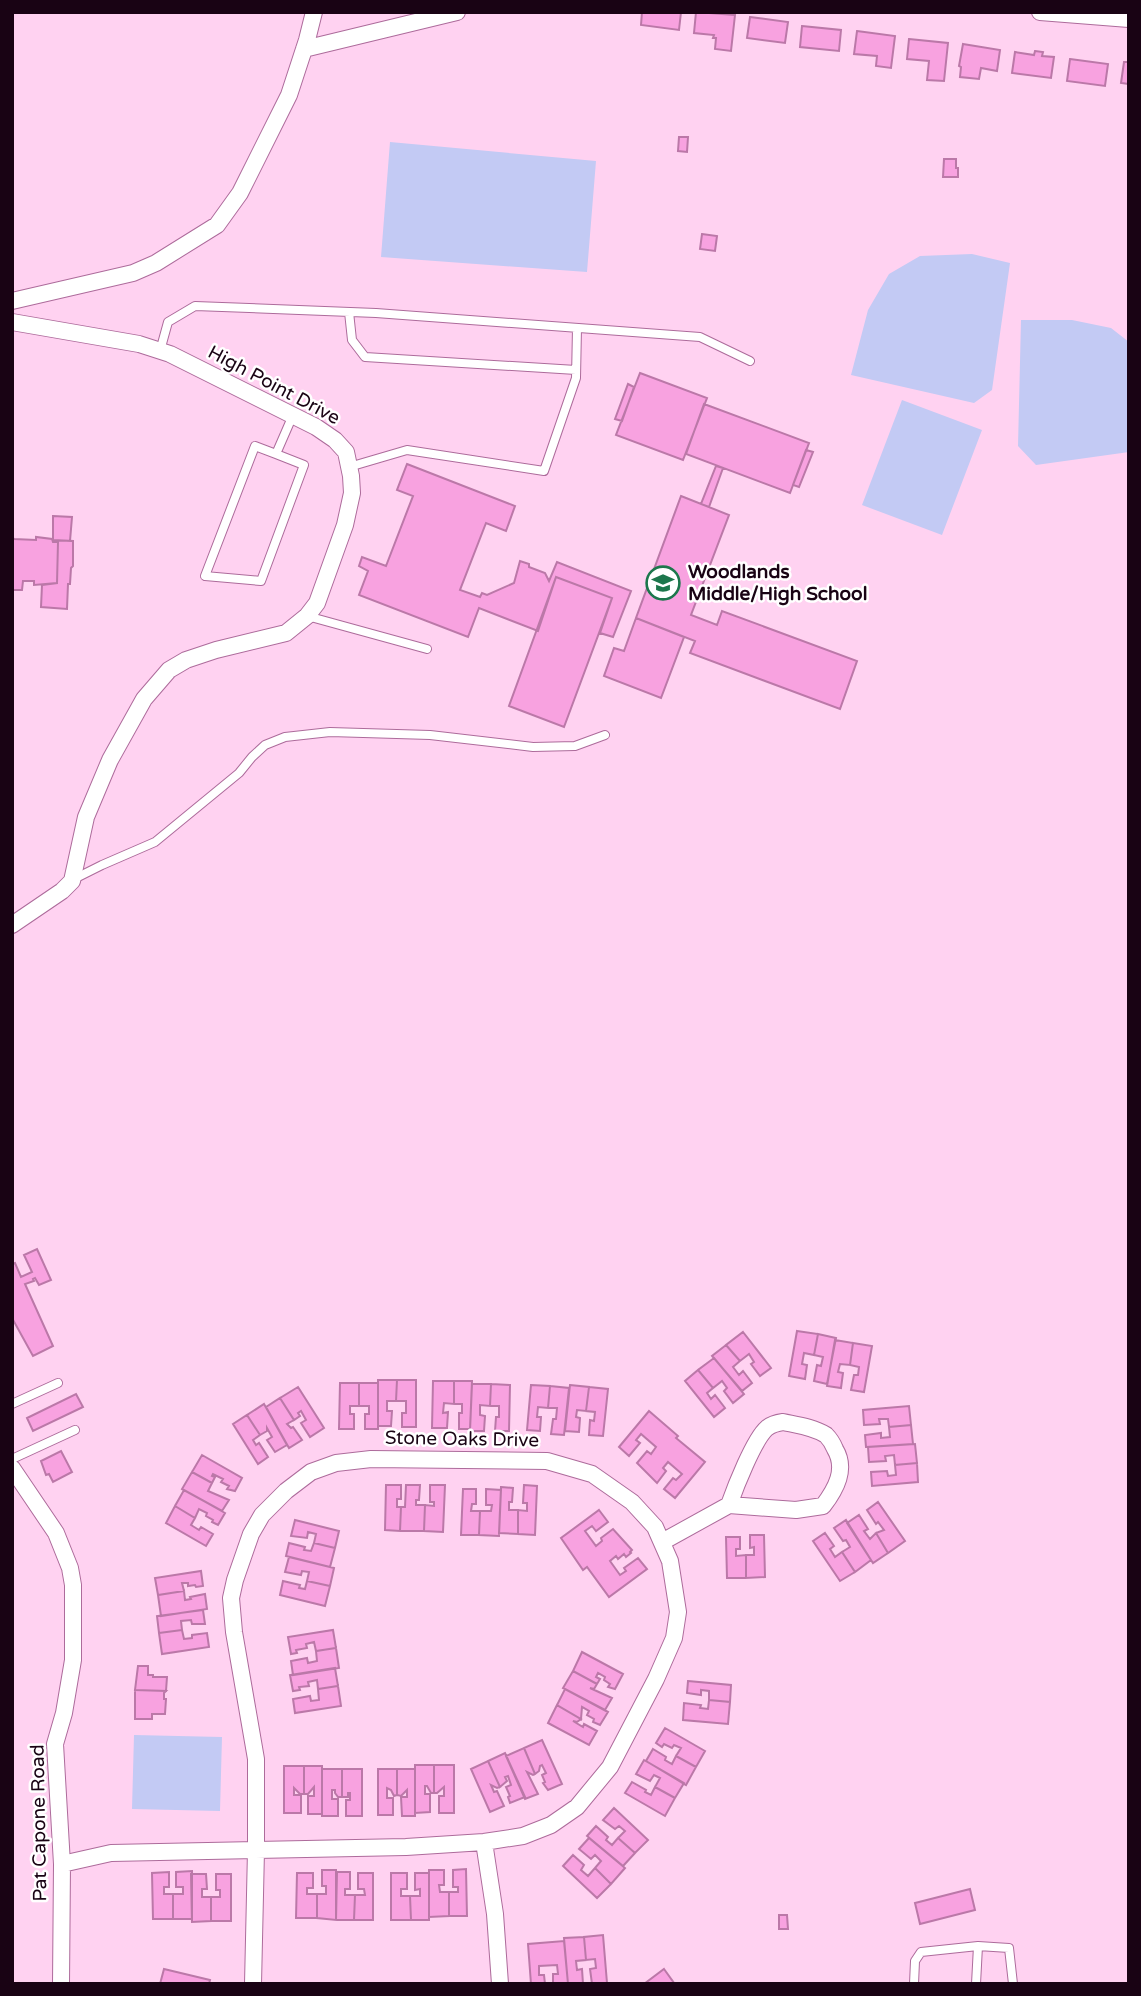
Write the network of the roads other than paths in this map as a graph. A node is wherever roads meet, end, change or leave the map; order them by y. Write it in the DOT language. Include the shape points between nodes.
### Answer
graph roads {
  1 [pos="314,12"];
  2 [pos="457,12"];
  3 [pos="1040,12"];
  4 [pos="1129,19"];
  5 [pos="304,49"];
  6 [pos="12,301"];
  7 [pos="349,312"];
  8 [pos="12,322"];
  9 [pos="577,328"];
  10 [pos="160,351"];
  11 [pos="750,361"];
  12 [pos="576,370"];
  13 [pos="293,415"];
  14 [pos="276,454"];
  15 [pos="349,467"];
  16 [pos="307,616"];
  17 [pos="427,649"];
  18 [pos="605,735"];
  19 [pos="72,881"];
  20 [pos="12,925"];
  21 [pos="58,1383"];
  22 [pos="12,1404"];
  23 [pos="75,1430"];
  24 [pos="12,1459"];
  25 [pos="12,1468"];
  26 [pos="729,1505"];
  27 [pos="662,1542"];
  28 [pos="484,1842"];
  29 [pos="256,1850"];
  30 [pos="62,1864"];
  31 [pos="978,1946"];
  32 [pos="61,1984"];
  33 [pos="253,1984"];
  34 [pos="500,1984"];
  35 [pos="914,1984"];
  36 [pos="976,1984"];
  37 [pos="1013,1984"];
  1 -- 5 [label="street"];
  2 -- 5 [label="street"];
  3 -- 4 [label="street"];
  5 -- 6 [label="street" via="289,95 240,193 217,225 133,273"];
  7 -- 9 [label="lane"];
  7 -- 10 [label="lane" via="195,306 168,322"];
  7 -- 12 [label="lane" via="352,340 365,357"];
  8 -- 10 [label="street, High Point Drive"];
  9 -- 11 [label="lane" via="700,337"];
  9 -- 12 [label="lane"];
  10 -- 13 [label="street, High Point Drive"];
  12 -- 15 [label="lane" via="544,471 407,450"];
  13 -- 14 [label="lane"];
  13 -- 15 [label="street, High Point Drive" via="335,440 346,453"];
  14 -- 14 [label="lane" via="304,465 261,581 205,576 255,446"];
  15 -- 16 [label="street, High Point Drive" via="352,494 345,525 317,603"];
  16 -- 17 [label="lane"];
  16 -- 19 [label="street, High Point Drive" via="286,633 216,650 169,670 144,699 110,760 86,817"];
  18 -- 19 [label="lane" via="575,746 533,747 429,735 330,732 285,737 265,745 239,773 155,842"];
  19 -- 20 [label="street"];
  21 -- 22 [label="lane"];
  23 -- 24 [label="lane"];
  25 -- 30 [label="street, Pat Capone Road" via="56,1533 73,1585 73,1660 55,1744"];
  26 -- 26 [label="street" via="764,1430 774,1423 806,1426 829,1437 841,1473 823,1506 796,1510"];
  26 -- 27 [label="street"];
  27 -- 28 [label="street, Stone Oaks Drive" via="670,1561 678,1612 674,1638 610,1767 577,1807 551,1825 523,1836"];
  27 -- 29 [label="street, Stone Oaks Drive" via="632,1502 592,1474 547,1461 371,1459 336,1463 311,1472 262,1515 251,1534 231,1598 256,1759"];
  28 -- 29 [label="street, Stone Oaks Drive"];
  28 -- 34 [label="street"];
  29 -- 30 [label="street, Stone Oaks Drive" via="111,1853"];
  29 -- 33 [label="street"];
  30 -- 32 [label="street, Pat Capone Road"];
  31 -- 35 [label="lane" via="921,1952 915,1961"];
  31 -- 36 [label="lane"];
  31 -- 37 [label="lane" via="1009,1948"];
}
